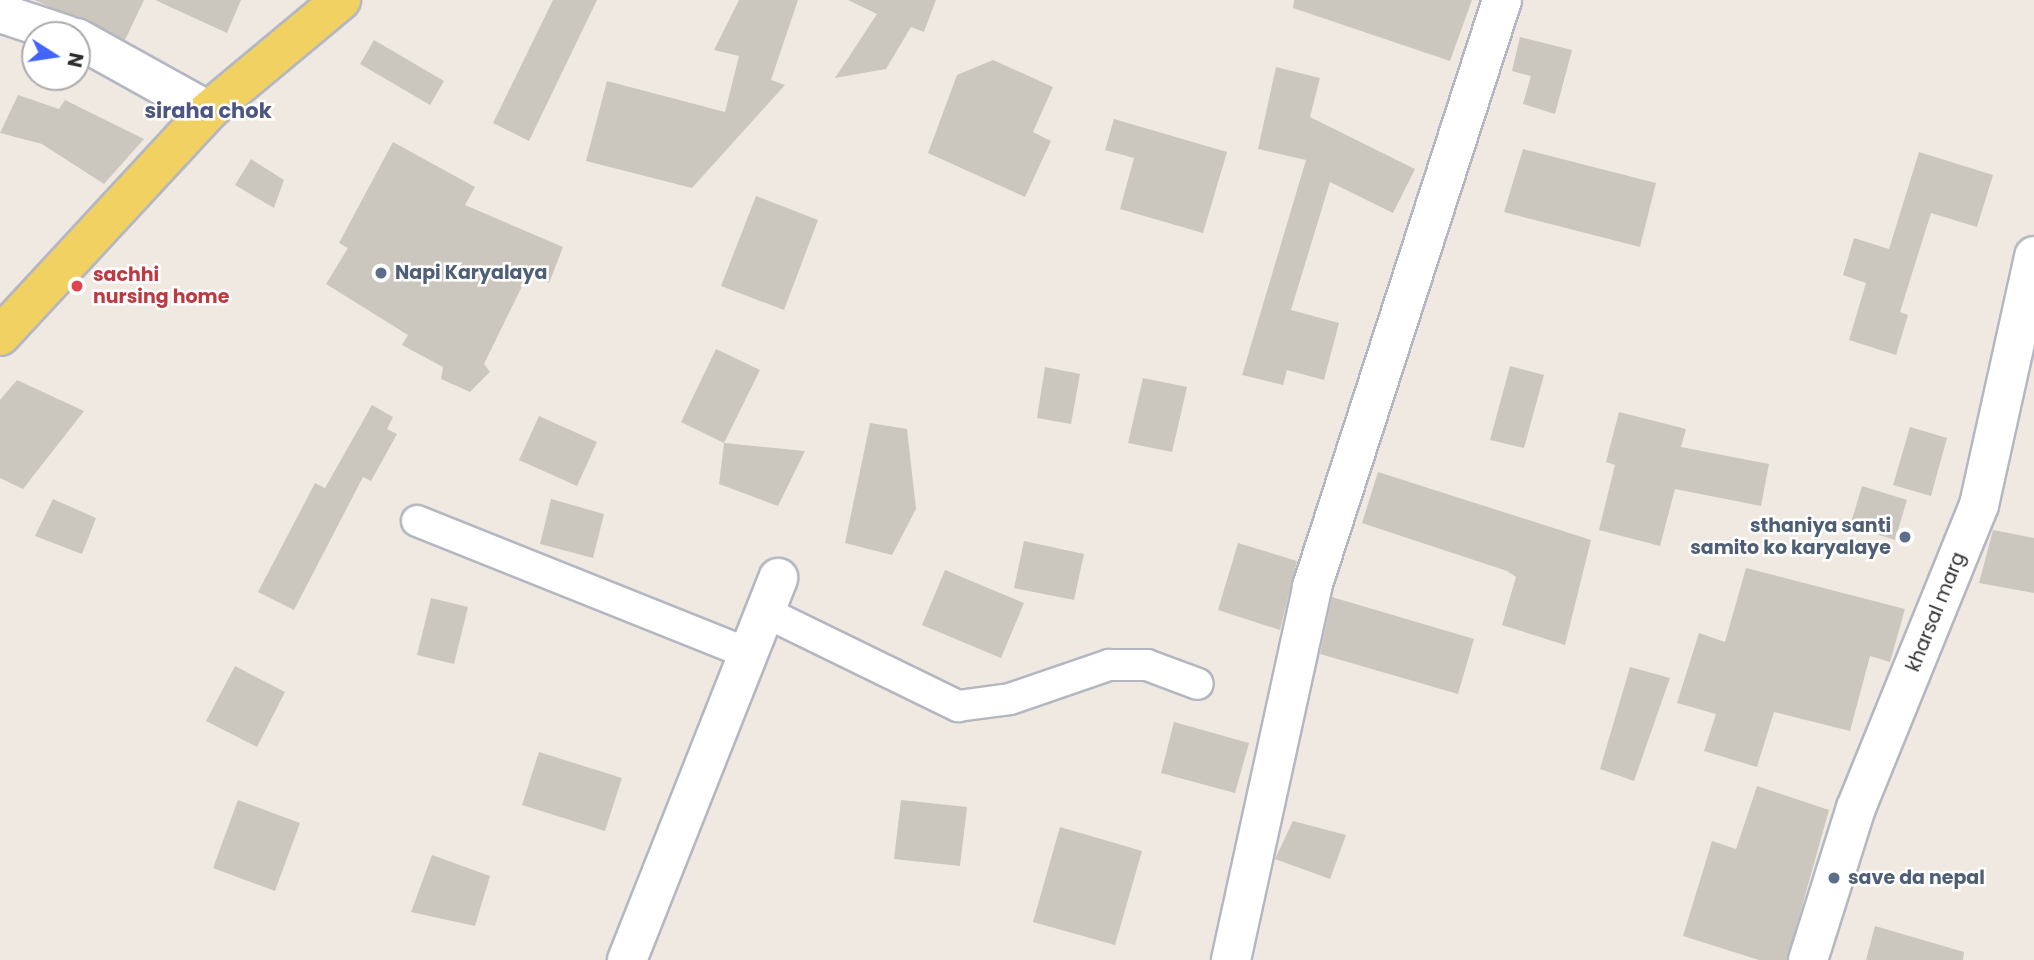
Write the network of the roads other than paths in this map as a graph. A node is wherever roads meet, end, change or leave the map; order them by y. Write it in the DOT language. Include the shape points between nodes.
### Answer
graph roads {
  1 [pos="341,0"];
  2 [pos="1502,0"];
  3 [pos="0,13"];
  4 [pos="24,21"];
  5 [pos="91,46"];
  6 [pos="208,111"];
  7 [pos="2034,256"];
  8 [pos="0,335"];
  9 [pos="417,521"];
  10 [pos="771,595"];
  11 [pos="747,653"];
  12 [pos="1198,684"];
  13 [pos="626,960"];
  14 [pos="1231,960"];
  15 [pos="1808,960"];
  1 -- 6 [label="main road"];
  2 -- 14 [label="street" via="1312,587"];
  3 -- 4 [label="street"];
  5 -- 6 [label="street"];
  6 -- 8 [label="main road"];
  7 -- 15 [label="street, kharsal marg" via="1979,505 1856,808"];
  9 -- 11 [label="street" via="523,558"];
  10 -- 11 [label="street"];
  10 -- 12 [label="street" via="958,706 1010,699 1109,666 1147,665"];
  11 -- 13 [label="street"];
}
